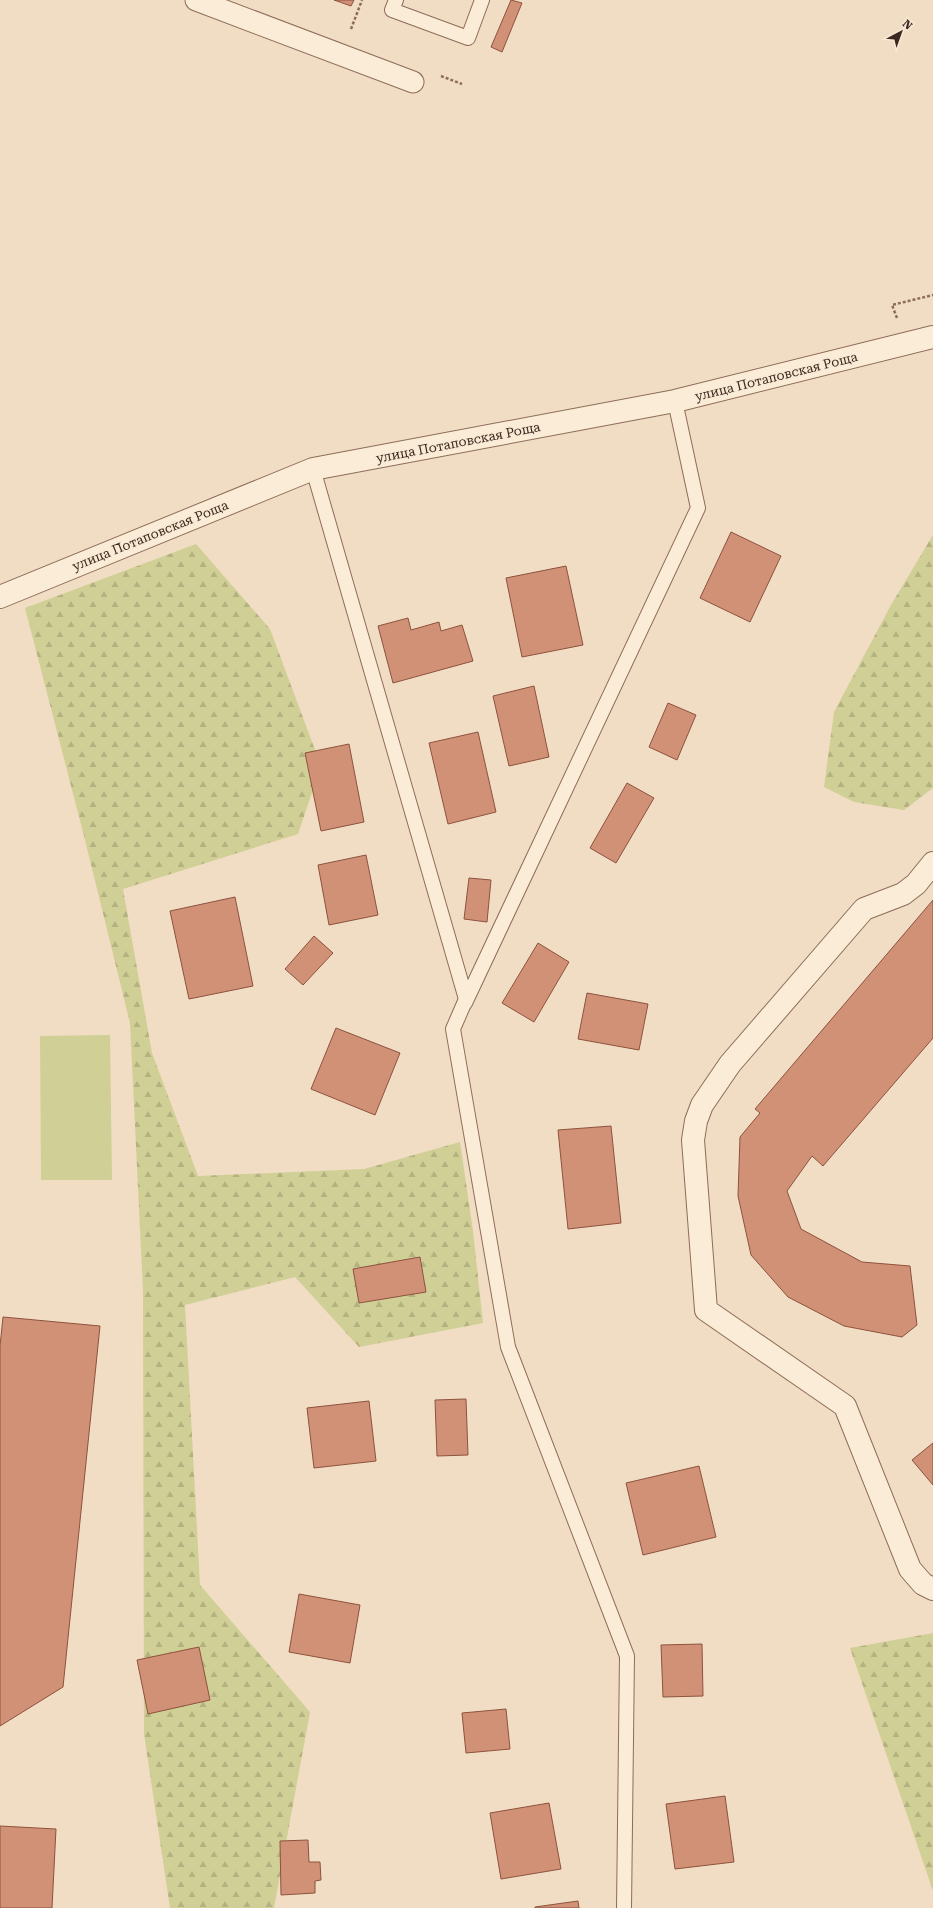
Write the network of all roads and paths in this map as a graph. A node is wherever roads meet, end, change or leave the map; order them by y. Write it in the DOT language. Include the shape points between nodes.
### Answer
graph roads {
  1 [pos="196,0"];
  2 [pos="396,0"];
  3 [pos="482,0"];
  4 [pos="413,82"];
  5 [pos="933,295"];
  6 [pos="933,337"];
  7 [pos="907,344"];
  8 [pos="675,401"];
  9 [pos="313,469"];
  10 [pos="0,597"];
  11 [pos="933,863"];
  12 [pos="453,1028"];
  13 [pos="933,1589"];
  14 [pos="624,1908"];
  1 -- 4 [label="street"];
  2 -- 3 [label="lane" via="392,10 468,38"];
  5 -- 7 [label="path" via="892,305"];
  6 -- 7 [label="street, улица Потаповская Роща"];
  7 -- 8 [label="street, улица Потаповская Роща"];
  8 -- 9 [label="street, улица Потаповская Роща"];
  8 -- 12 [label="lane" via="698,508"];
  9 -- 10 [label="street, улица Потаповская Роща"];
  9 -- 12 [label="lane" via="466,999"];
  11 -- 13 [label="street" via="916,884 903,894 864,909 766,1022 715,1084 702,1105 693,1140 706,1310 845,1406 910,1569 923,1584"];
  12 -- 14 [label="lane" via="508,1347 627,1656"];
}
